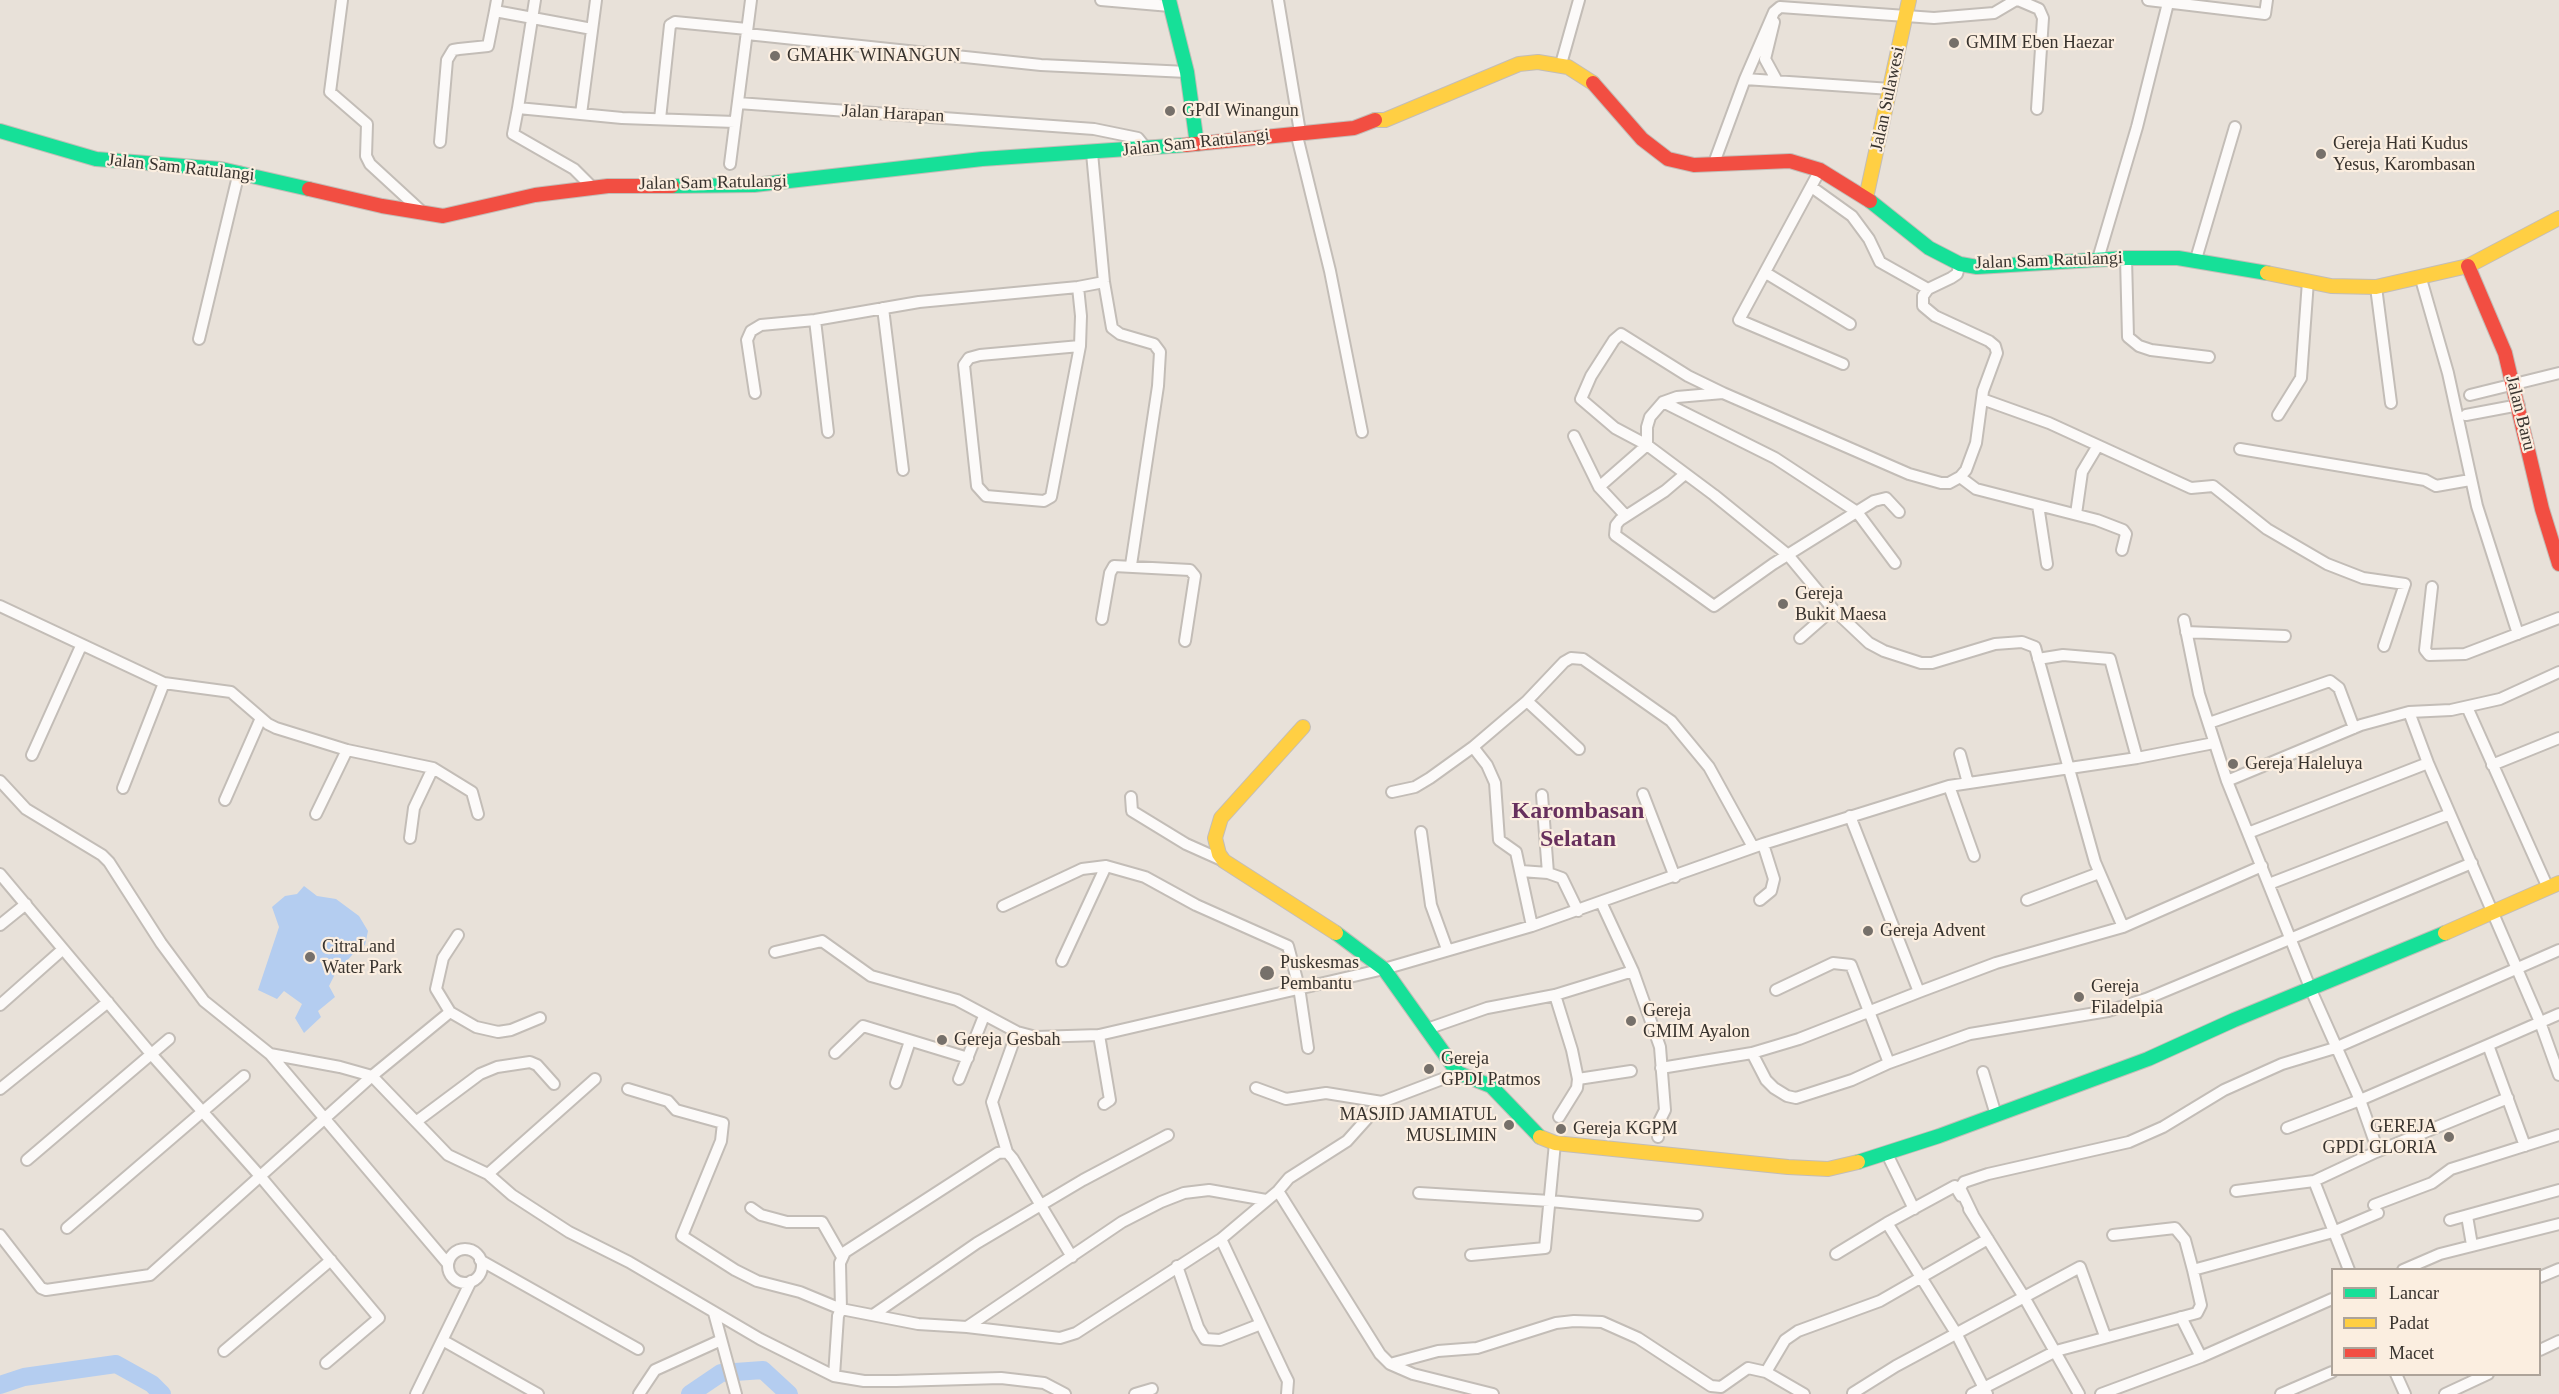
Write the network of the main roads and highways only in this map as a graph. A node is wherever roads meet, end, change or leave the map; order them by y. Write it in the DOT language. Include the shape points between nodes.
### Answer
graph roads {
  1 [pos="1909,0"];
  2 [pos="1170,3"];
  3 [pos="0,131"];
  4 [pos="1197,144"];
  5 [pos="1866,198"];
  6 [pos="2559,218"];
  7 [pos="2468,266"];
  8 [pos="2559,564"];
  9 [pos="1303,727"];
  10 [pos="2553,885"];
  1 -- 5 [label="main road, Jalan Sulawesi"];
  2 -- 4 [label="main road" via="1187,72"];
  3 -- 4 [label="main road, Jalan Sam Ratulangi" via="96,159 239,172 443,216 535,195 592,188 660,184 754,186 982,159"];
  4 -- 5 [label="main road, Jalan Sam Ratulangi" via="1354,128 1385,120 1519,64 1561,64 1592,82 1654,150 1668,159 1688,165 1790,161 1820,170"];
  5 -- 7 [label="main road, Jalan Sam Ratulangi" via="1929,248 1960,264 2196,259 2331,286 2376,288"];
  6 -- 7 [label="main road, Jalan Sam Ratulangi"];
  7 -- 8 [label="main road, Jalan Baru" via="2505,353"];
  9 -- 10 [label="main road" via="1221,818 1215,843 1224,861 1325,924 1384,969 1458,1073 1491,1086 1537,1136 1555,1143 1828,1169 1887,1154 2148,1059"];
}
